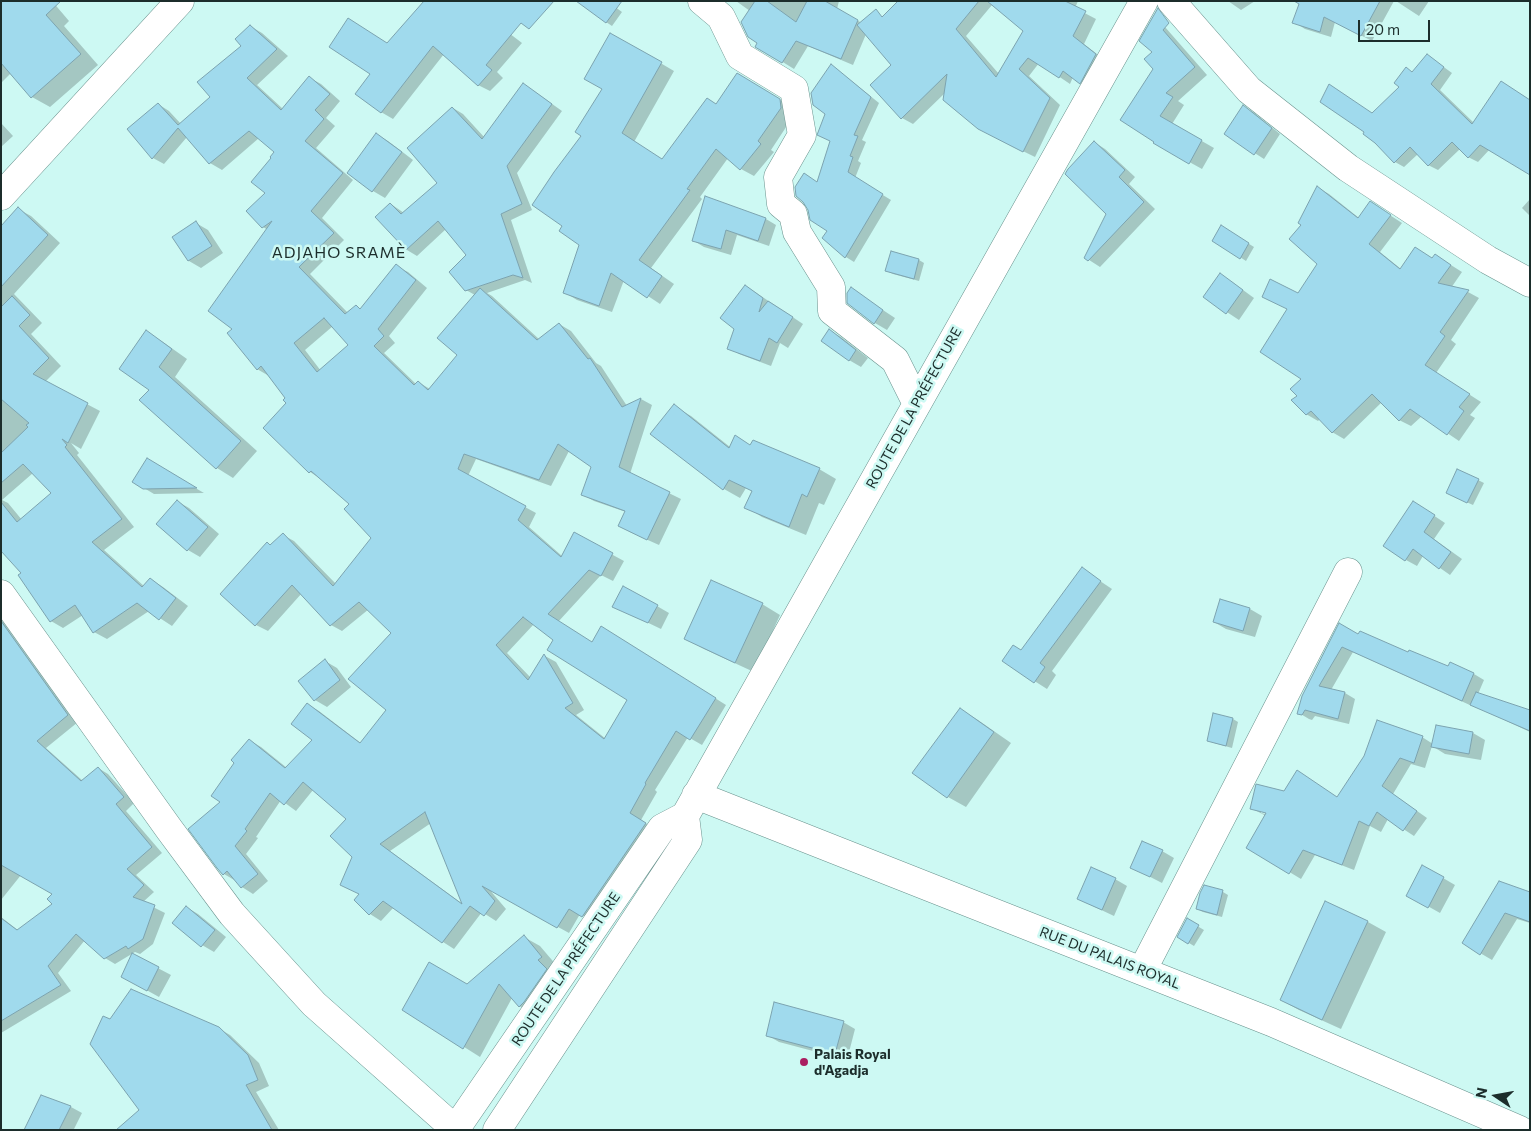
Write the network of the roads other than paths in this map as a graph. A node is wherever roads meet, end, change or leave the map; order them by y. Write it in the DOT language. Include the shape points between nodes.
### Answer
graph roads {
  1 [pos="180,1"];
  2 [pos="702,1"];
  3 [pos="1144,1"];
  4 [pos="1171,1"];
  5 [pos="1,196"];
  6 [pos="1530,283"];
  7 [pos="917,404"];
  8 [pos="1348,572"];
  9 [pos="1,594"];
  10 [pos="690,806"];
  11 [pos="1142,971"];
  12 [pos="455,1129"];
  13 [pos="497,1130"];
  14 [pos="1520,1130"];
  1 -- 5 [label="street"];
  2 -- 7 [label="street" via="721,17 740,56 794,89 802,135 778,177 781,204 793,214 797,232 831,287 832,311 895,360"];
  3 -- 7 [label="street, ROUTE DE LA PRÉFECTURE"];
  4 -- 6 [label="street" via="1248,90 1348,168 1488,260"];
  7 -- 10 [label="street, ROUTE DE LA PRÉFECTURE"];
  8 -- 11 [label="street"];
  9 -- 12 [label="street" via="232,914 314,1004"];
  10 -- 11 [label="street, RUE DU PALAIS ROYAL"];
  10 -- 12 [label="street, ROUTE DE LA PRÉFECTURE" via="662,828"];
  10 -- 13 [label="street" via="688,840"];
  11 -- 14 [label="street, RUE DU PALAIS ROYAL" via="1271,1022"];
}
